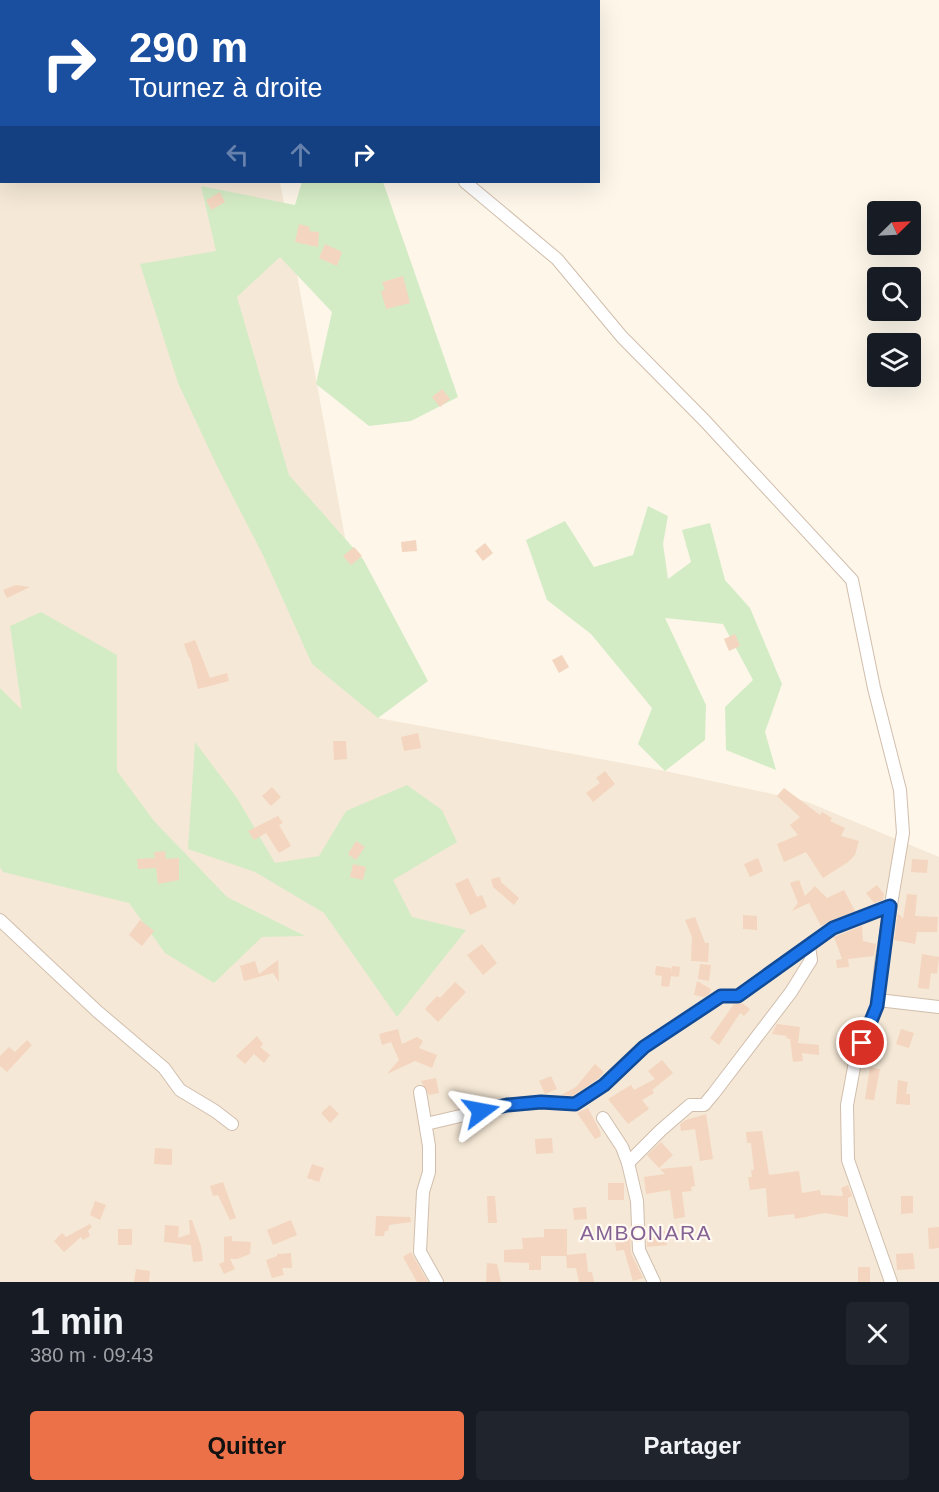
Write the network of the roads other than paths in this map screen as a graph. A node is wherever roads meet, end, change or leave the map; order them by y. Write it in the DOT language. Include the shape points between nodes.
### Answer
graph roads {
  1 [pos="466,183"];
  2 [pos="890,906"];
  3 [pos="0,920"];
  4 [pos="809,946"];
  5 [pos="878,1000"];
  6 [pos="939,1007"];
  7 [pos="420,1092"];
  8 [pos="603,1118"];
  9 [pos="232,1124"];
  10 [pos="426,1124"];
  11 [pos="628,1163"];
  12 [pos="437,1282"];
  13 [pos="654,1282"];
  14 [pos="891,1282"];
  1 -- 2 [label="street" via="557,258 622,337 852,580 900,790 903,834"];
  2 -- 4 [label="street" via="833,928"];
  2 -- 5 [label="street"];
  3 -- 9 [label="street" via="164,1068 180,1090"];
  4 -- 10 [label="street" via="738,996 721,996 644,1047 604,1085 575,1104 507,1105"];
  4 -- 11 [label="street" via="811,960 791,992 704,1105 690,1106"];
  5 -- 6 [label="street"];
  5 -- 14 [label="street" via="853,1073 847,1105 849,1160"];
  7 -- 10 [label="street"];
  8 -- 11 [label="street"];
  10 -- 12 [label="street" via="429,1172 423,1192 420,1252"];
  11 -- 13 [label="street" via="637,1201 639,1250"];
}
